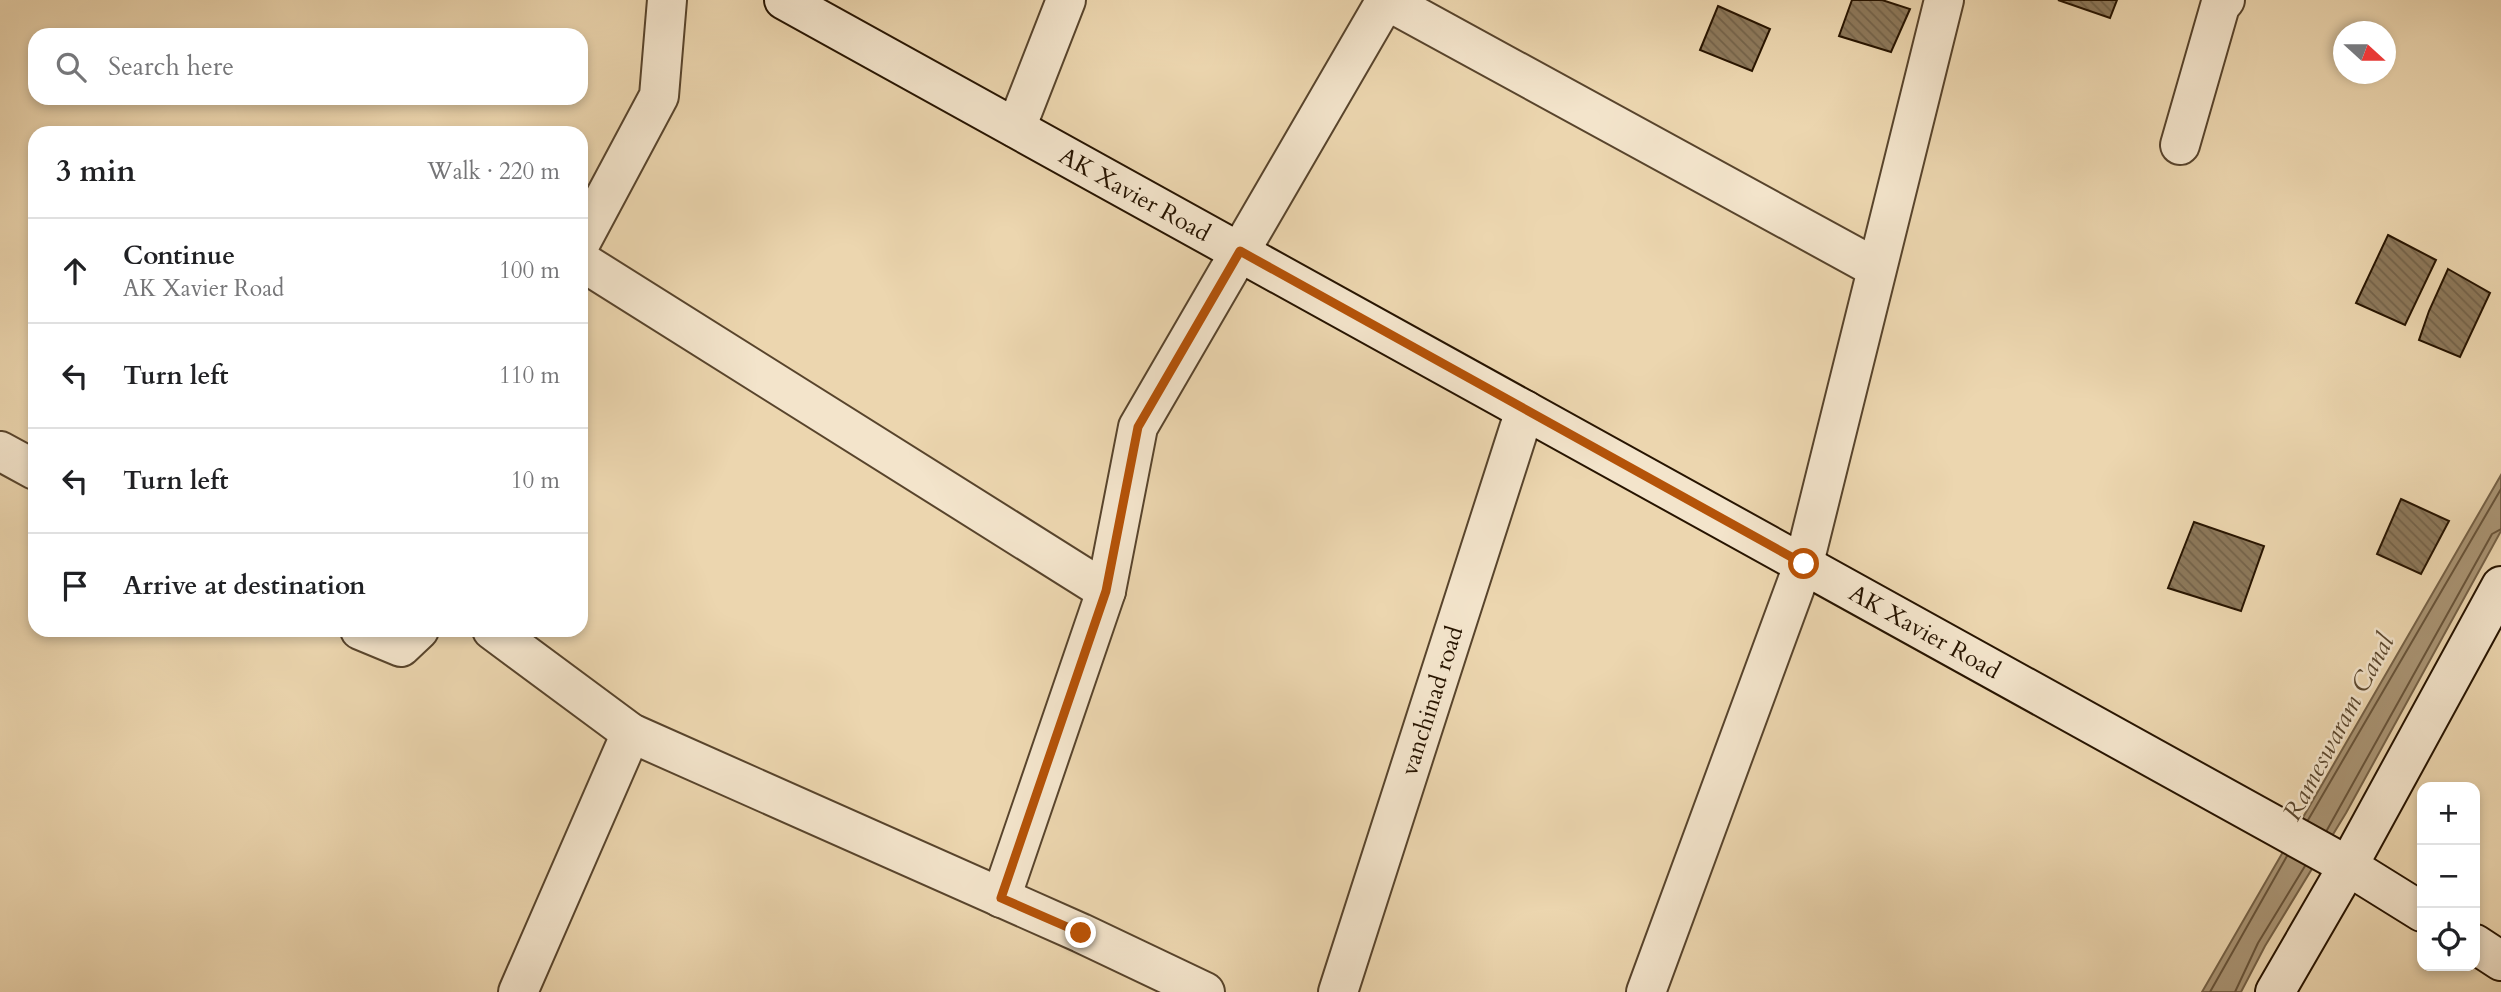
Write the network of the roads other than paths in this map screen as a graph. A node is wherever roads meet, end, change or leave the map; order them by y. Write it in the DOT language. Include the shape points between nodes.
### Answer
graph roads {
  1 [pos="667,0"];
  2 [pos="784,0"];
  3 [pos="1066,0"];
  4 [pos="1386,0"];
  5 [pos="1944,0"];
  6 [pos="2225,0"];
  7 [pos="1016,128"];
  8 [pos="2180,145"];
  9 [pos="588,229"];
  10 [pos="1240,251"];
  11 [pos="588,265"];
  12 [pos="1876,268"];
  13 [pos="1525,410"];
  14 [pos="0,451"];
  15 [pos="28,466"];
  16 [pos="1804,564"];
  17 [pos="2501,586"];
  18 [pos="1106,591"];
  19 [pos="377,637"];
  20 [pos="412,637"];
  21 [pos="501,637"];
  22 [pos="631,733"];
  23 [pos="2339,861"];
  24 [pos="1001,898"];
  25 [pos="2417,909"];
  26 [pos="2480,947"];
  27 [pos="2501,961"];
  28 [pos="518,992"];
  29 [pos="1205,992"];
  30 [pos="1338,992"];
  31 [pos="1646,992"];
  32 [pos="2275,992"];
  1 -- 9 [label="street" via="659,96"];
  2 -- 7 [label="street, AK Xavier Road"];
  3 -- 7 [label="street"];
  4 -- 10 [label="street"];
  4 -- 12 [label="street"];
  5 -- 12 [label="street"];
  6 -- 8 [label="street"];
  7 -- 10 [label="street, AK Xavier Road"];
  10 -- 13 [label="street, AK Xavier Road"];
  10 -- 18 [label="street" via="1138,427"];
  11 -- 18 [label="street"];
  12 -- 16 [label="street"];
  13 -- 16 [label="street, AK Xavier Road"];
  13 -- 30 [label="street, vanchinad road"];
  14 -- 15 [label="street"];
  16 -- 23 [label="street, AK Xavier Road"];
  16 -- 31 [label="street"];
  17 -- 23 [label="street"];
  18 -- 24 [label="street"];
  19 -- 20 [label="street" via="401,647"];
  21 -- 22 [label="street"];
  22 -- 24 [label="street"];
  22 -- 28 [label="street"];
  23 -- 25 [label="street, AK Xavier Road"];
  23 -- 32 [label="street"];
  24 -- 29 [label="street"];
  26 -- 27 [label="street"];
}
